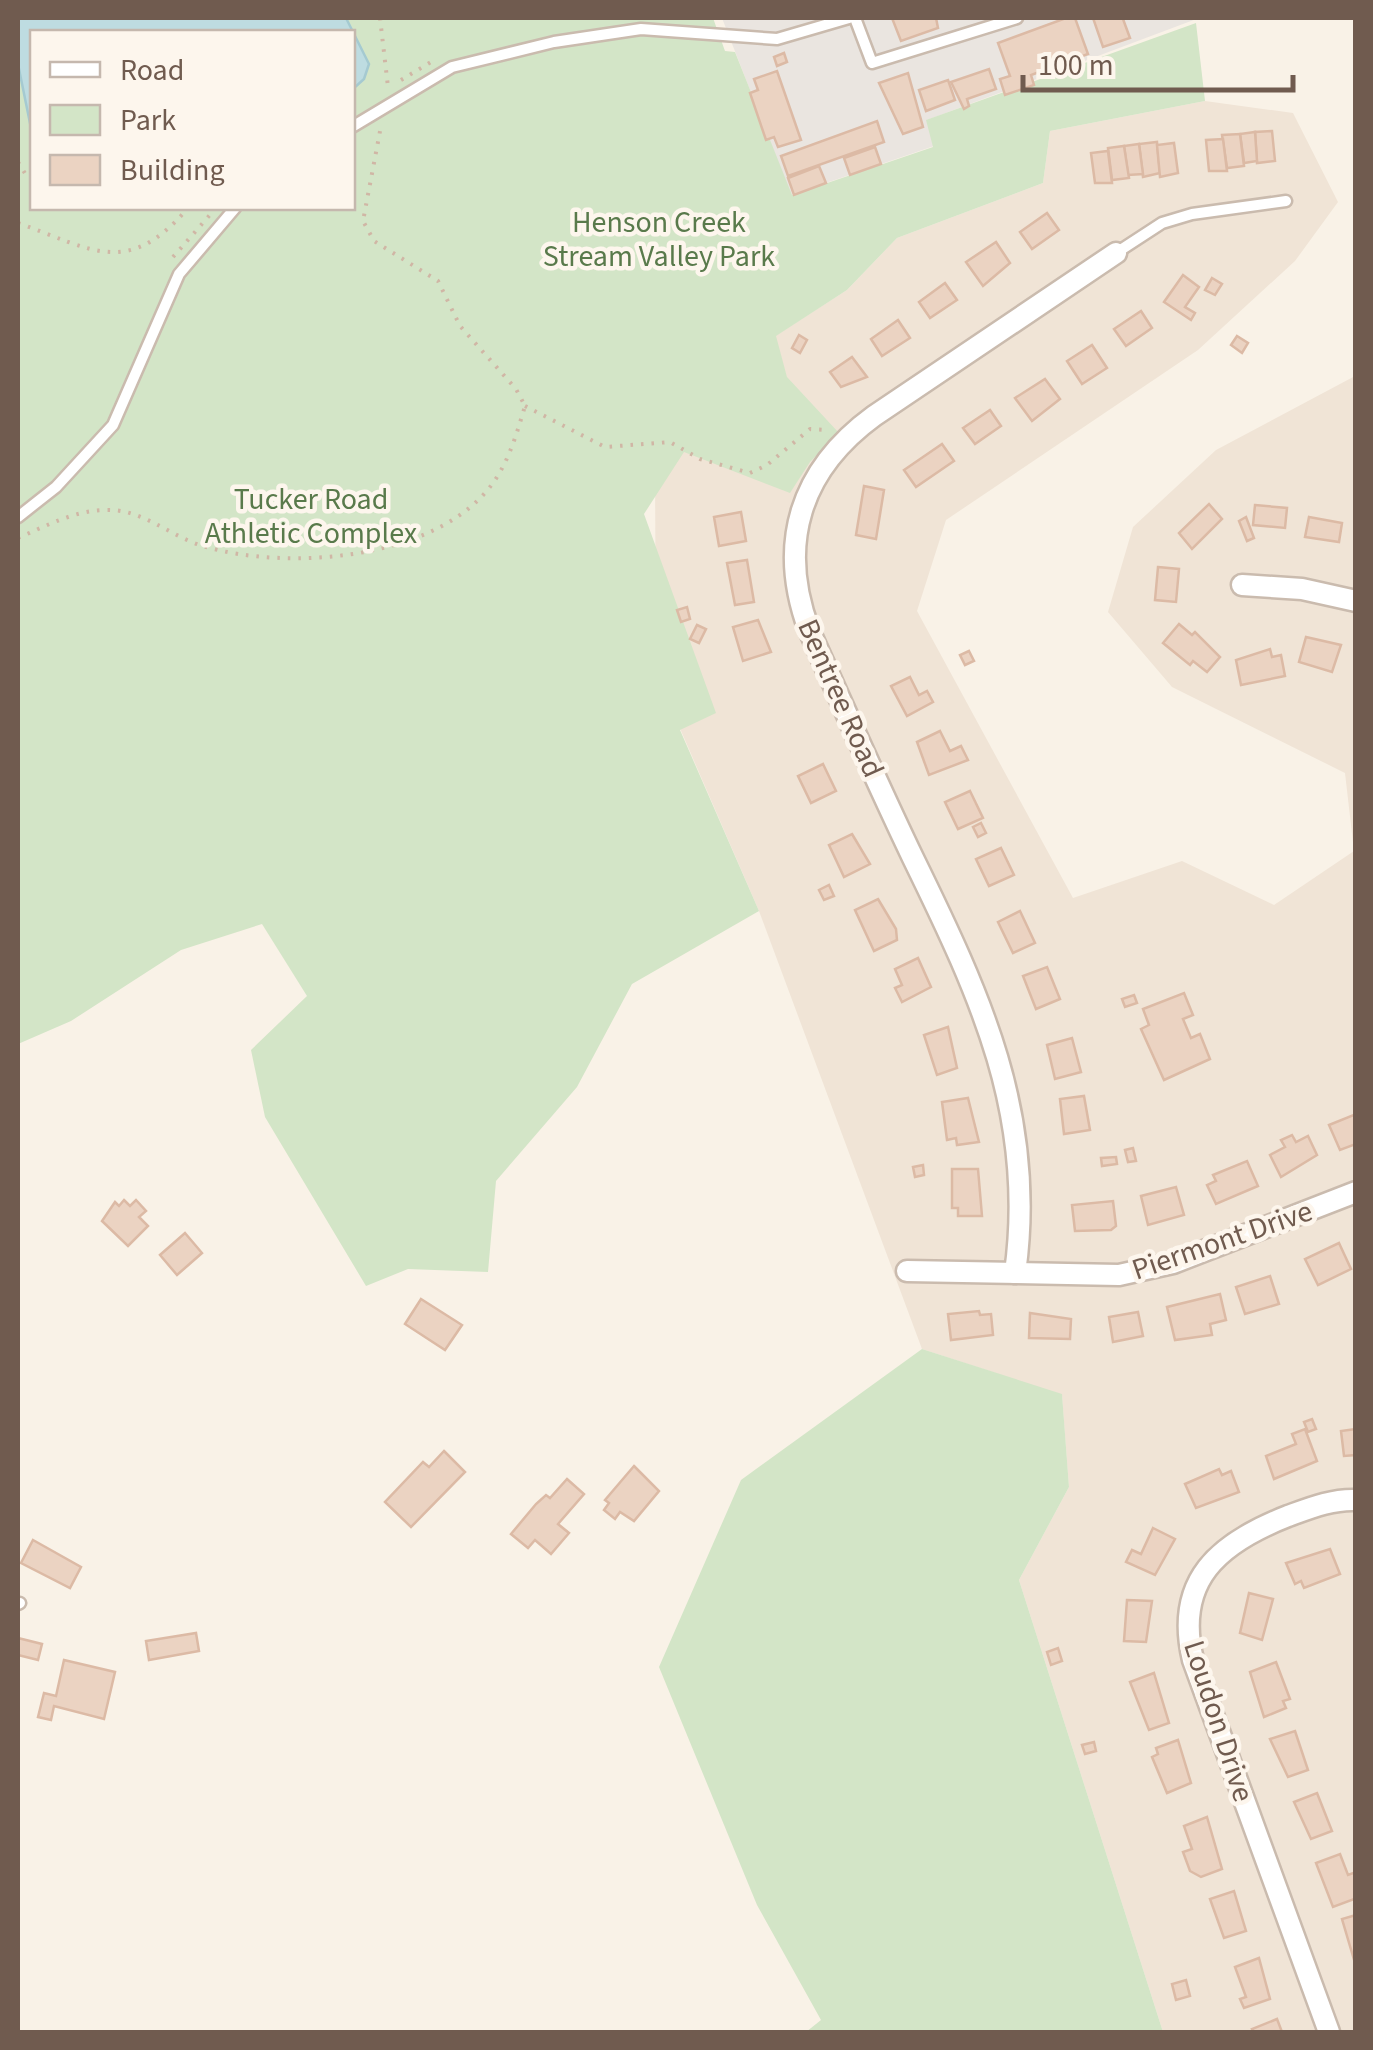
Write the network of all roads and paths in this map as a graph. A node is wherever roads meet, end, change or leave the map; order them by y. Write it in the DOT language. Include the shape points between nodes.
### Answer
graph roads {
  1 [pos="380,18"];
  2 [pos="852,18"];
  3 [pos="1016,18"];
  4 [pos="385,107"];
  5 [pos="355,125"];
  6 [pos="1286,201"];
  7 [pos="186,210"];
  8 [pos="214,210"];
  9 [pos="233,210"];
  10 [pos="18,223"];
  11 [pos="1116,253"];
  12 [pos="163,272"];
  13 [pos="525,406"];
  14 [pos="840,443"];
  15 [pos="18,517"];
  16 [pos="18,538"];
  17 [pos="1242,585"];
  18 [pos="1356,601"];
  19 [pos="1356,1192"];
  20 [pos="907,1271"];
  21 [pos="1015,1273"];
  22 [pos="1356,1500"];
  23 [pos="1329,2032"];
  1 -- 4 [label="path"];
  2 -- 3 [label="lane" via="872,63"];
  2 -- 4 [label="lane" via="777,39 641,29 554,42 452,67"];
  4 -- 5 [label="lane"];
  4 -- 13 [label="path" via="364,221 374,240 438,280 460,326"];
  6 -- 11 [label="lane" via="1162,223"];
  7 -- 10 [label="path" via="140,250 110,256"];
  8 -- 12 [label="path"];
  9 -- 15 [label="lane" via="178,274 113,425"];
  11 -- 14 [label="street, Bentree Road"];
  13 -- 14 [label="path" via="605,448 670,442 700,459 750,473 810,430 828,430"];
  13 -- 16 [label="path" via="497,478 471,506 387,546 300,562 201,546 132,513 104,510 66,517"];
  14 -- 21 [label="street, Bentree Road" via="800,513 794,582 823,662 987,1017 1016,1149"];
  17 -- 18 [label="street"];
  19 -- 21 [label="street, Piermont Drive" via="1155,1267 1092,1276"];
  20 -- 21 [label="street, Piermont Drive"];
  22 -- 23 [label="street, Loudon Drive" via="1294,1514 1224,1550 1197,1585 1188,1624 1194,1660"];
}
